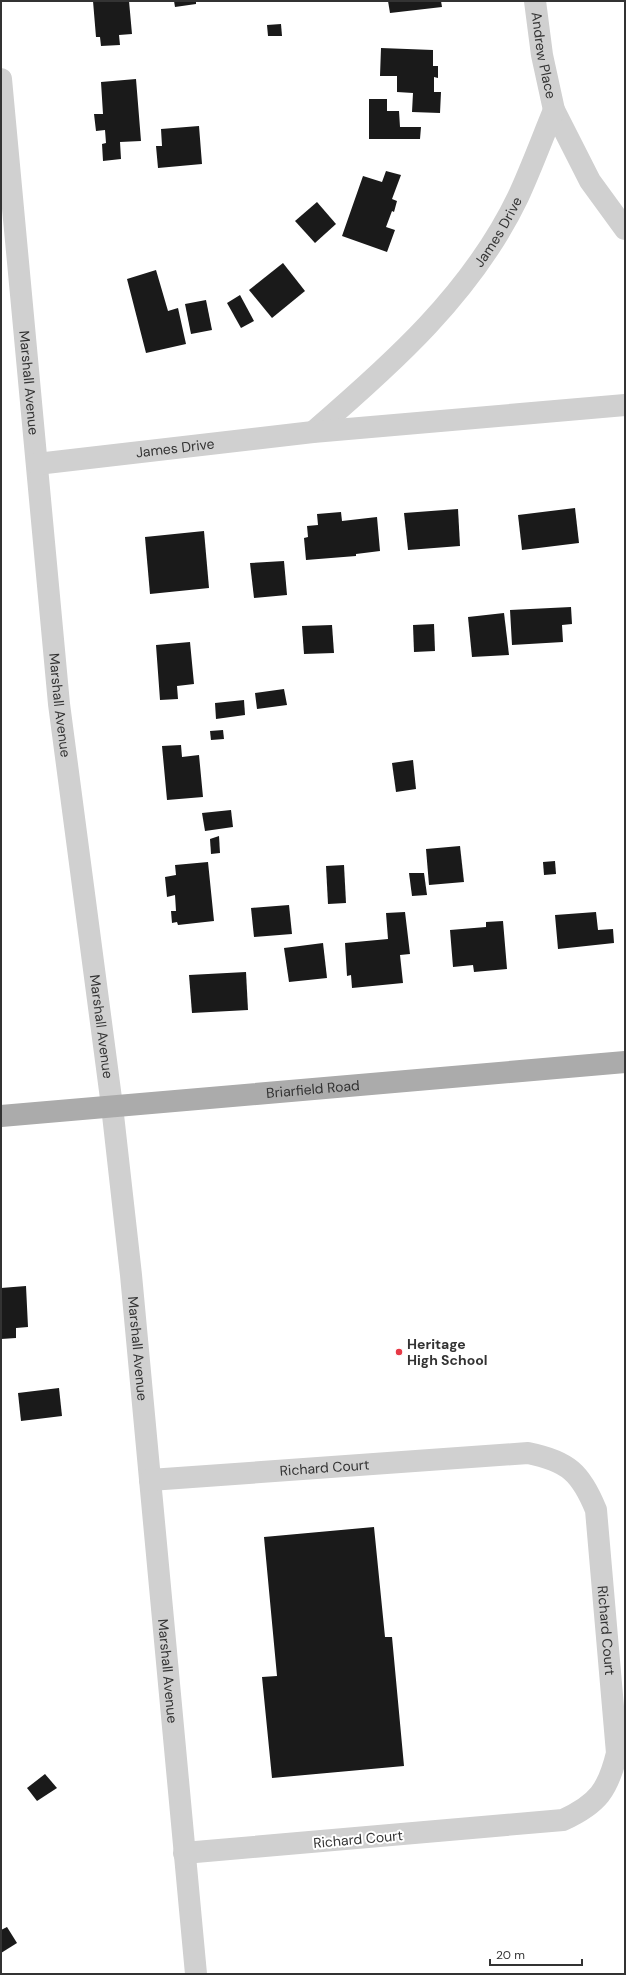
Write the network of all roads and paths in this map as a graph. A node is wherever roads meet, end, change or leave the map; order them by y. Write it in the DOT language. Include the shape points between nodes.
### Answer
graph roads {
  1 [pos="535,1"];
  2 [pos="1,79"];
  3 [pos="554,110"];
  4 [pos="625,229"];
  5 [pos="625,405"];
  6 [pos="313,432"];
  7 [pos="37,464"];
  8 [pos="625,1062"];
  9 [pos="112,1106"];
  10 [pos="1,1116"];
  11 [pos="150,1480"];
  12 [pos="184,1853"];
  13 [pos="196,1974"];
  1 -- 3 [label="street, Andrew Place" via="542,55"];
  2 -- 7 [label="street, Marshall Avenue"];
  3 -- 4 [label="street" via="590,181"];
  3 -- 6 [label="street, James Drive" via="518,197 492,242 465,281 418,337 366,387"];
  5 -- 6 [label="street, James Drive"];
  6 -- 7 [label="street, James Drive"];
  7 -- 9 [label="street, Marshall Avenue" via="59,704"];
  8 -- 9 [label="main road, Briarfield Road"];
  9 -- 10 [label="main road, Briarfield Road"];
  9 -- 11 [label="street, Marshall Avenue" via="132,1283"];
  11 -- 12 [label="street, Marshall Avenue"];
  11 -- 12 [label="street, Richard Court" via="528,1453 551,1458 571,1470 587,1488 596,1510 617,1753 612,1776 600,1796 582,1812 556,1821"];
  12 -- 13 [label="street, Marshall Avenue"];
}
